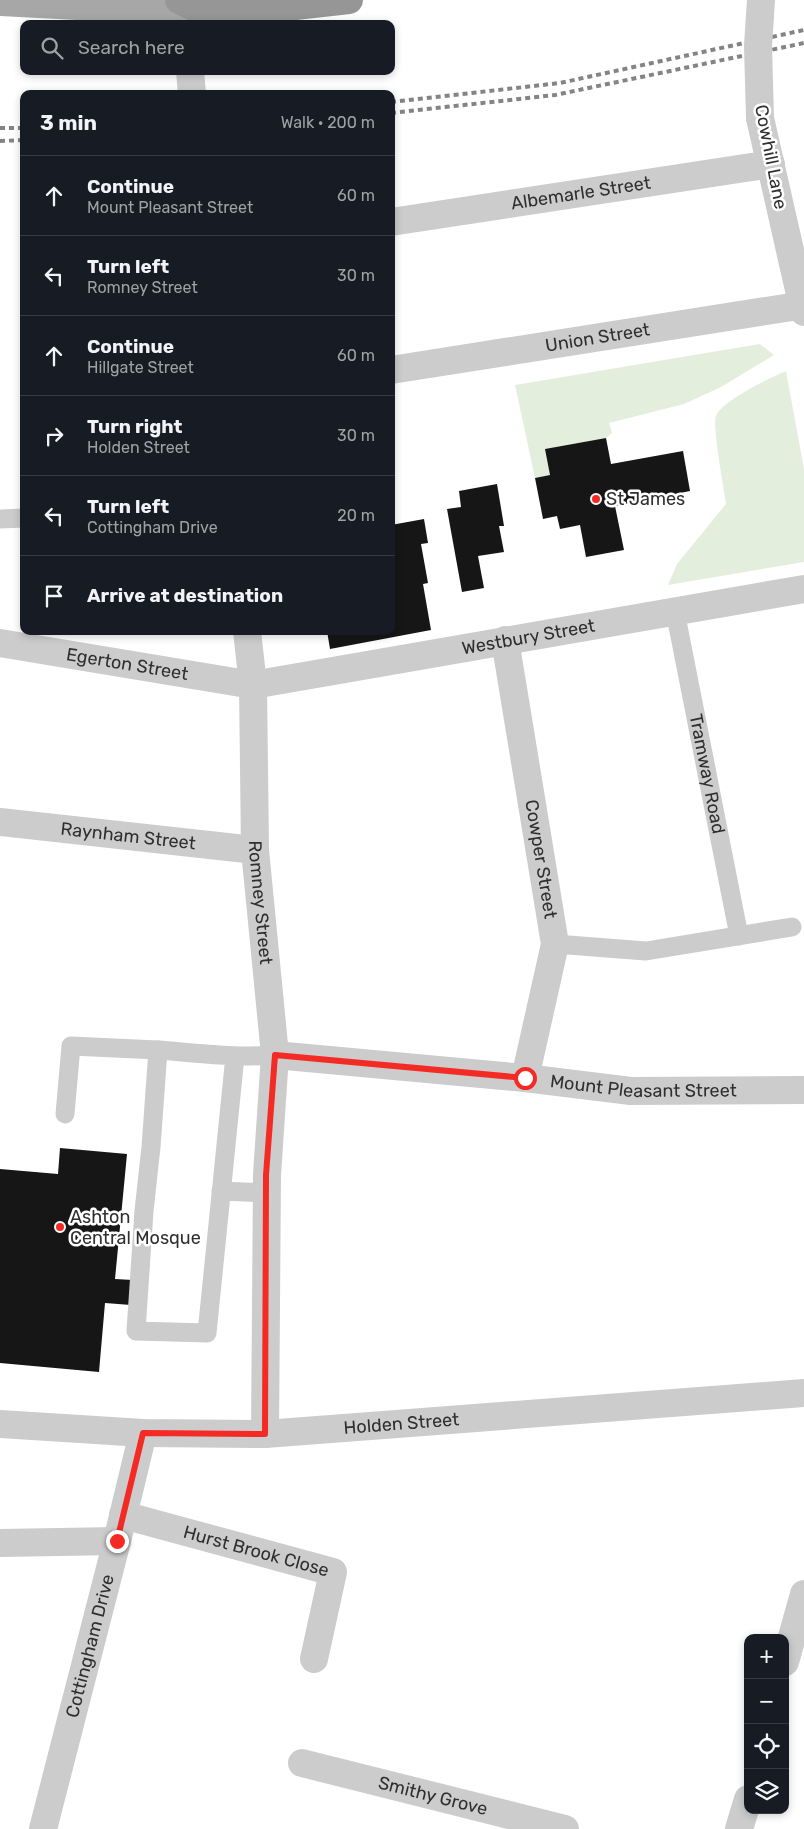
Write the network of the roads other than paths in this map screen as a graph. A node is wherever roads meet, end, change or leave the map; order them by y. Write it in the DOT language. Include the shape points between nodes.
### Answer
graph roads {
  1 [pos="349,0"];
  2 [pos="761,0"];
  3 [pos="0,2"];
  4 [pos="190,11"];
  5 [pos="190,75"];
  6 [pos="192,90"];
  7 [pos="770,164"];
  8 [pos="395,221"];
  9 [pos="804,307"];
  10 [pos="395,369"];
  11 [pos="20,518"];
  12 [pos="0,519"];
  13 [pos="804,589"];
  14 [pos="675,611"];
  15 [pos="247,635"];
  16 [pos="505,640"];
  17 [pos="0,643"];
  18 [pos="253,685"];
  19 [pos="0,822"];
  20 [pos="255,850"];
  21 [pos="792,927"];
  22 [pos="739,936"];
  23 [pos="555,944"];
  24 [pos="158,1050"];
  25 [pos="275,1055"];
  26 [pos="235,1056"];
  27 [pos="525,1078"];
  28 [pos="804,1090"];
  29 [pos="65,1114"];
  30 [pos="267,1184"];
  31 [pos="221,1191"];
  32 [pos="804,1393"];
  33 [pos="0,1424"];
  34 [pos="143,1433"];
  35 [pos="265,1434"];
  36 [pos="123,1514"];
  37 [pos="117,1541"];
  38 [pos="0,1543"];
  39 [pos="804,1594"];
  40 [pos="789,1648"];
  41 [pos="314,1659"];
  42 [pos="302,1763"];
  43 [pos="744,1812"];
  44 [pos="497,1821"];
  45 [pos="43,1829"];
  46 [pos="565,1829"];
  47 [pos="739,1829"];
  1 -- 4 [label="highway" via="269,9"];
  2 -- 7 [label="street, Cowhill Lane, bridge" via="758,46 760,118"];
  3 -- 4 [label="main road"];
  5 -- 6 [label="street"];
  7 -- 8 [label="street, Albemarle Street"];
  7 -- 9 [label="street, Cowhill Lane"];
  9 -- 10 [label="street, Union Street"];
  11 -- 12 [label="lane"];
  13 -- 14 [label="street, Westbury Street"];
  14 -- 16 [label="street, Westbury Street"];
  14 -- 22 [label="lane, Tramway Road"];
  15 -- 18 [label="street, Romney Street"];
  16 -- 18 [label="street, Westbury Street"];
  16 -- 23 [label="street, Cowper Street"];
  17 -- 18 [label="street, Egerton Street"];
  18 -- 20 [label="street, Romney Street"];
  19 -- 20 [label="street, Raynham Street"];
  20 -- 25 [label="street, Romney Street"];
  21 -- 22 [label="lane"];
  22 -- 23 [label="lane" via="646,950"];
  23 -- 27 [label="street, Cowper Street"];
  24 -- 26 [label="lane"];
  24 -- 29 [label="lane" via="71,1046"];
  24 -- 31 [label="lane" via="136,1331 207,1333"];
  25 -- 26 [label="lane"];
  25 -- 27 [label="street, Mount Pleasant Street"];
  25 -- 30 [label="street, Romney Street"];
  26 -- 31 [label="lane"];
  27 -- 28 [label="street, Mount Pleasant Street" via="630,1091"];
  30 -- 31 [label="lane"];
  30 -- 35 [label="street, Romney Street"];
  32 -- 35 [label="street, Holden Street"];
  33 -- 34 [label="street, Holden Street"];
  34 -- 35 [label="street, Holden Street"];
  34 -- 36 [label="street, Cottingham Drive"];
  36 -- 37 [label="street, Cottingham Drive"];
  36 -- 41 [label="street, Hurst Brook Close" via="333,1572"];
  37 -- 38 [label="street"];
  37 -- 45 [label="street, Cottingham Drive"];
  39 -- 40 [label="street"];
  42 -- 44 [label="street, Smithy Grove"];
  43 -- 47 [label="street"];
  44 -- 46 [label="street, Smithy Grove"];
}
